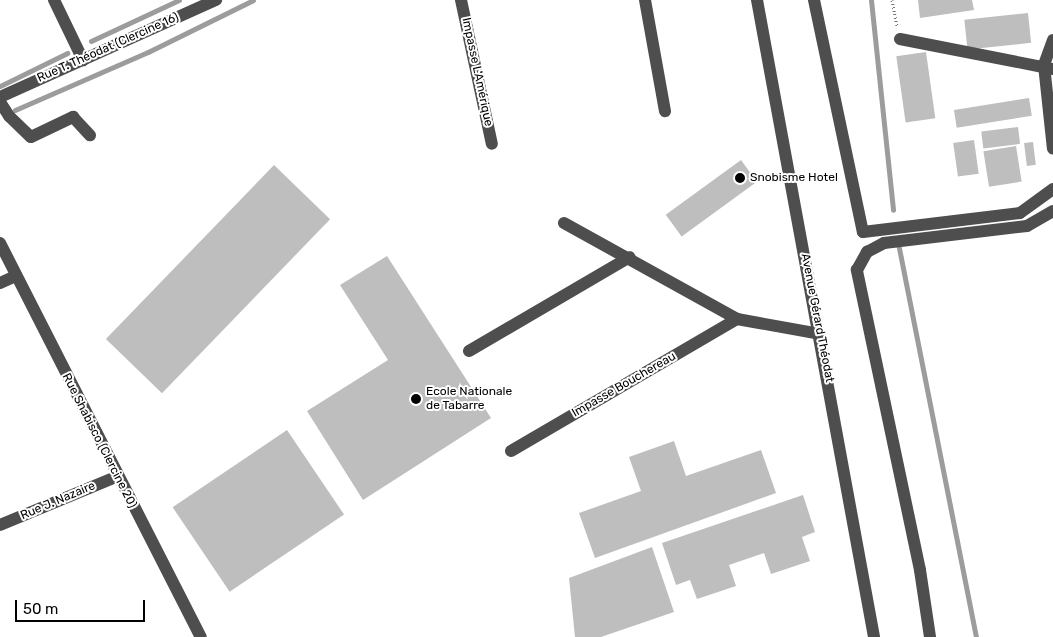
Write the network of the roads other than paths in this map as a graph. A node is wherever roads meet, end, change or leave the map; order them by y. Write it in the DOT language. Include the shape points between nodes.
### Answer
graph roads {
  1 [pos="54,0"];
  2 [pos="216,0"];
  3 [pos="461,0"];
  4 [pos="645,0"];
  5 [pos="757,0"];
  6 [pos="814,0"];
  7 [pos="900,39"];
  8 [pos="1053,40"];
  9 [pos="83,60"];
  10 [pos="1048,67"];
  11 [pos="0,97"];
  12 [pos="0,102"];
  13 [pos="665,111"];
  14 [pos="90,135"];
  15 [pos="492,144"];
  16 [pos="1053,149"];
  17 [pos="1053,189"];
  18 [pos="1053,211"];
  19 [pos="564,223"];
  20 [pos="0,243"];
  21 [pos="630,257"];
  22 [pos="16,276"];
  23 [pos="0,283"];
  24 [pos="737,319"];
  25 [pos="820,334"];
  26 [pos="469,352"];
  27 [pos="511,451"];
  28 [pos="116,477"];
  29 [pos="0,525"];
  30 [pos="201,637"];
  31 [pos="874,637"];
  32 [pos="930,637"];
  1 -- 9 [label="street"];
  2 -- 9 [label="street, Rue T. Théodat (Clercine 16)"];
  3 -- 15 [label="street, Impasse L'Amérique"];
  4 -- 13 [label="street"];
  5 -- 25 [label="street, Avenue Gérard Théodat"];
  6 -- 17 [label="street" via="862,232 1020,212"];
  7 -- 10 [label="street"];
  8 -- 10 [label="street"];
  9 -- 11 [label="street, Rue T. Théodat (Clercine 16)"];
  10 -- 16 [label="street"];
  12 -- 14 [label="street" via="9,116 31,137 73,117"];
  18 -- 32 [label="street" via="1027,226 884,243 867,252 857,270 920,570"];
  19 -- 21 [label="street"];
  20 -- 22 [label="street, Rue Shabisco (Clercine 20)"];
  21 -- 24 [label="street"];
  21 -- 26 [label="street"];
  22 -- 23 [label="street"];
  22 -- 28 [label="street, Rue Shabisco (Clercine 20)"];
  24 -- 25 [label="street"];
  24 -- 27 [label="street, Impasse Bouchereau"];
  25 -- 31 [label="street, Avenue Gérard Théodat"];
  28 -- 29 [label="street, Rue J. Nazaire"];
  28 -- 30 [label="street, Rue Shabisco (Clercine 20)"];
}
